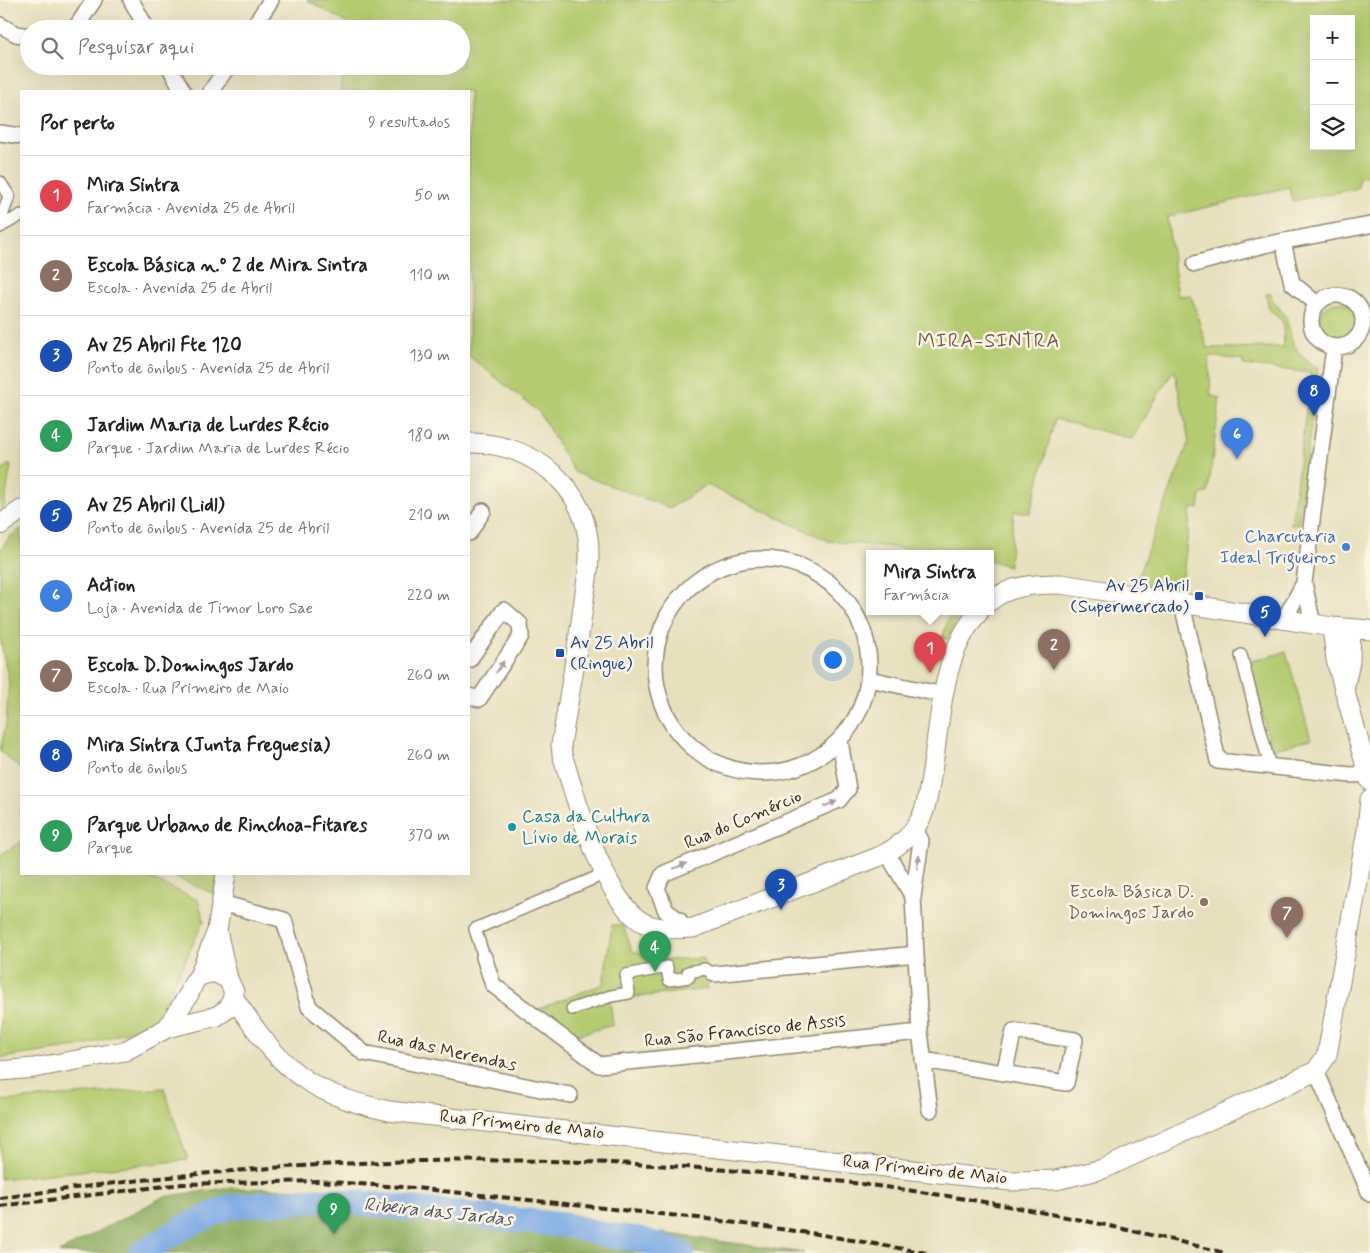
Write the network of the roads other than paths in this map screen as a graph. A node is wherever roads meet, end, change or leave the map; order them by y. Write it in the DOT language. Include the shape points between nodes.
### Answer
graph roads {
  1 [pos="94,0"];
  2 [pos="131,0"];
  3 [pos="271,0"];
  4 [pos="81,20"];
  5 [pos="142,20"];
  6 [pos="258,20"];
  7 [pos="0,25"];
  8 [pos="20,35"];
  9 [pos="173,75"];
  10 [pos="222,75"];
  11 [pos="182,90"];
  12 [pos="213,90"];
  13 [pos="0,133"];
  14 [pos="20,136"];
  15 [pos="0,182"];
  16 [pos="20,215"];
  17 [pos="0,222"];
  18 [pos="1370,225"];
  19 [pos="0,227"];
  20 [pos="1283,241"];
  21 [pos="1195,264"];
  22 [pos="1316,304"];
  23 [pos="1334,347"];
  24 [pos="470,443"];
  25 [pos="20,511"];
  26 [pos="483,511"];
  27 [pos="0,525"];
  28 [pos="470,531"];
  29 [pos="1304,583"];
  30 [pos="994,600"];
  31 [pos="1182,604"];
  32 [pos="976,615"];
  33 [pos="1284,620"];
  34 [pos="1312,624"];
  35 [pos="1341,628"];
  36 [pos="1370,630"];
  37 [pos="1370,635"];
  38 [pos="1241,655"];
  39 [pos="470,659"];
  40 [pos="1350,662"];
  41 [pos="869,679"];
  42 [pos="1345,685"];
  43 [pos="944,695"];
  44 [pos="470,696"];
  45 [pos="840,741"];
  46 [pos="1270,767"];
  47 [pos="1369,778"];
  48 [pos="1370,798"];
  49 [pos="915,828"];
  50 [pos="887,853"];
  51 [pos="604,874"];
  52 [pos="226,875"];
  53 [pos="913,897"];
  54 [pos="220,903"];
  55 [pos="682,929"];
  56 [pos="217,931"];
  57 [pos="916,954"];
  58 [pos="484,957"];
  59 [pos="714,974"];
  60 [pos="199,976"];
  61 [pos="228,979"];
  62 [pos="189,994"];
  63 [pos="233,997"];
  64 [pos="572,1009"];
  65 [pos="213,1016"];
  66 [pos="167,1028"];
  67 [pos="920,1032"];
  68 [pos="259,1035"];
  69 [pos="924,1060"];
  70 [pos="0,1071"];
  71 [pos="1316,1071"];
  72 [pos="1004,1073"];
  73 [pos="570,1095"];
  74 [pos="930,1110"];
  75 [pos="1370,1194"];
  1 -- 4 [label="street"];
  2 -- 5 [label="street"];
  3 -- 6 [label="street"];
  7 -- 8 [label="street"];
  9 -- 11 [label="street"];
  10 -- 12 [label="street"];
  13 -- 14 [label="street"];
  15 -- 17 [label="street" via="9,196"];
  16 -- 19 [label="street"];
  18 -- 20 [label="street"];
  20 -- 21 [label="street"];
  20 -- 22 [label="street" via="1292,283"];
  22 -- 23 [label="street" via="1311,319 1314,334"];
  22 -- 23 [label="street" via="1334,294 1353,299 1360,306 1363,326 1360,335 1353,342"];
  23 -- 29 [label="street"];
  24 -- 51 [label="street" via="507,446 539,462 566,485 582,514 588,538 588,572 561,745"];
  25 -- 27 [label="street"];
  26 -- 28 [label="street"];
  29 -- 33 [label="street"];
  29 -- 34 [label="street"];
  30 -- 31 [label="street" via="1007,592 1039,584 1061,584"];
  31 -- 33 [label="street"];
  31 -- 46 [label="street" via="1218,761"];
  32 -- 43 [label="street" via="955,649"];
  33 -- 34 [label="street"];
  34 -- 35 [label="street"];
  35 -- 36 [label="street"];
  35 -- 40 [label="street"];
  35 -- 42 [label="street" via="1336,660"];
  37 -- 40 [label="street"];
  38 -- 46 [label="street"];
  44 -- 39 [label="street, one-way" via="479,699 521,636 520,624 504,610"];
  40 -- 42 [label="street"];
  41 -- 43 [label="street"];
  41 -- 45 [label="street" via="859,712"];
  41 -- 45 [label="street" via="869,651 863,626 850,603 833,584 812,569 776,558 740,560 706,574 678,598 662,624 654,653 655,684 661,706 673,728 693,750 721,766 752,774 784,772 814,760"];
  42 -- 47 [label="street"];
  43 -- 49 [label="street" via="926,804"];
  55 -- 45 [label="street, Rua do Comércio, one-way" via="679,920 666,911 657,888 662,874 839,800 848,789"];
  46 -- 47 [label="street"];
  48 -- 71 [label="street" via="1327,1055"];
  49 -- 50 [label="street" via="901,844"];
  53 -- 49 [label="street, one-way" via="921,841"];
  50 -- 53 [label="street"];
  50 -- 55 [label="street" via="693,928"];
  51 -- 55 [label="street" via="624,908 644,923"];
  51 -- 58 [label="street" via="475,929"];
  52 -- 54 [label="street"];
  53 -- 57 [label="street"];
  54 -- 56 [label="street"];
  54 -- 73 [label="street, Rua das Merendas" via="284,920 309,1007 364,1053"];
  56 -- 60 [label="street"];
  56 -- 61 [label="street"];
  57 -- 59 [label="street"];
  57 -- 67 [label="street"];
  58 -- 67 [label="street, Rua São Francisco de Assis" via="493,984 599,1065"];
  59 -- 64 [label="street" via="705,969 669,980 667,967 626,974 629,993"];
  60 -- 61 [label="street" via="214,972"];
  60 -- 62 [label="street"];
  61 -- 63 [label="street"];
  62 -- 65 [label="street" via="194,1008"];
  62 -- 66 [label="street"];
  63 -- 65 [label="street" via="230,1006"];
  63 -- 68 [label="street, Rua Primeiro de Maio"];
  65 -- 66 [label="street"];
  65 -- 68 [label="street, Rua Primeiro de Maio"];
  66 -- 70 [label="street" via="125,1051"];
  67 -- 69 [label="street"];
  68 -- 71 [label="street, Rua Primeiro de Maio" via="291,1071 310,1084 356,1104 389,1111 1010,1181 1056,1180 1103,1169"];
  69 -- 72 [label="street"];
  69 -- 74 [label="street"];
  71 -- 75 [label="street"];
  72 -- 72 [label="street" via="1066,1083 1075,1040 1014,1031"];
}
